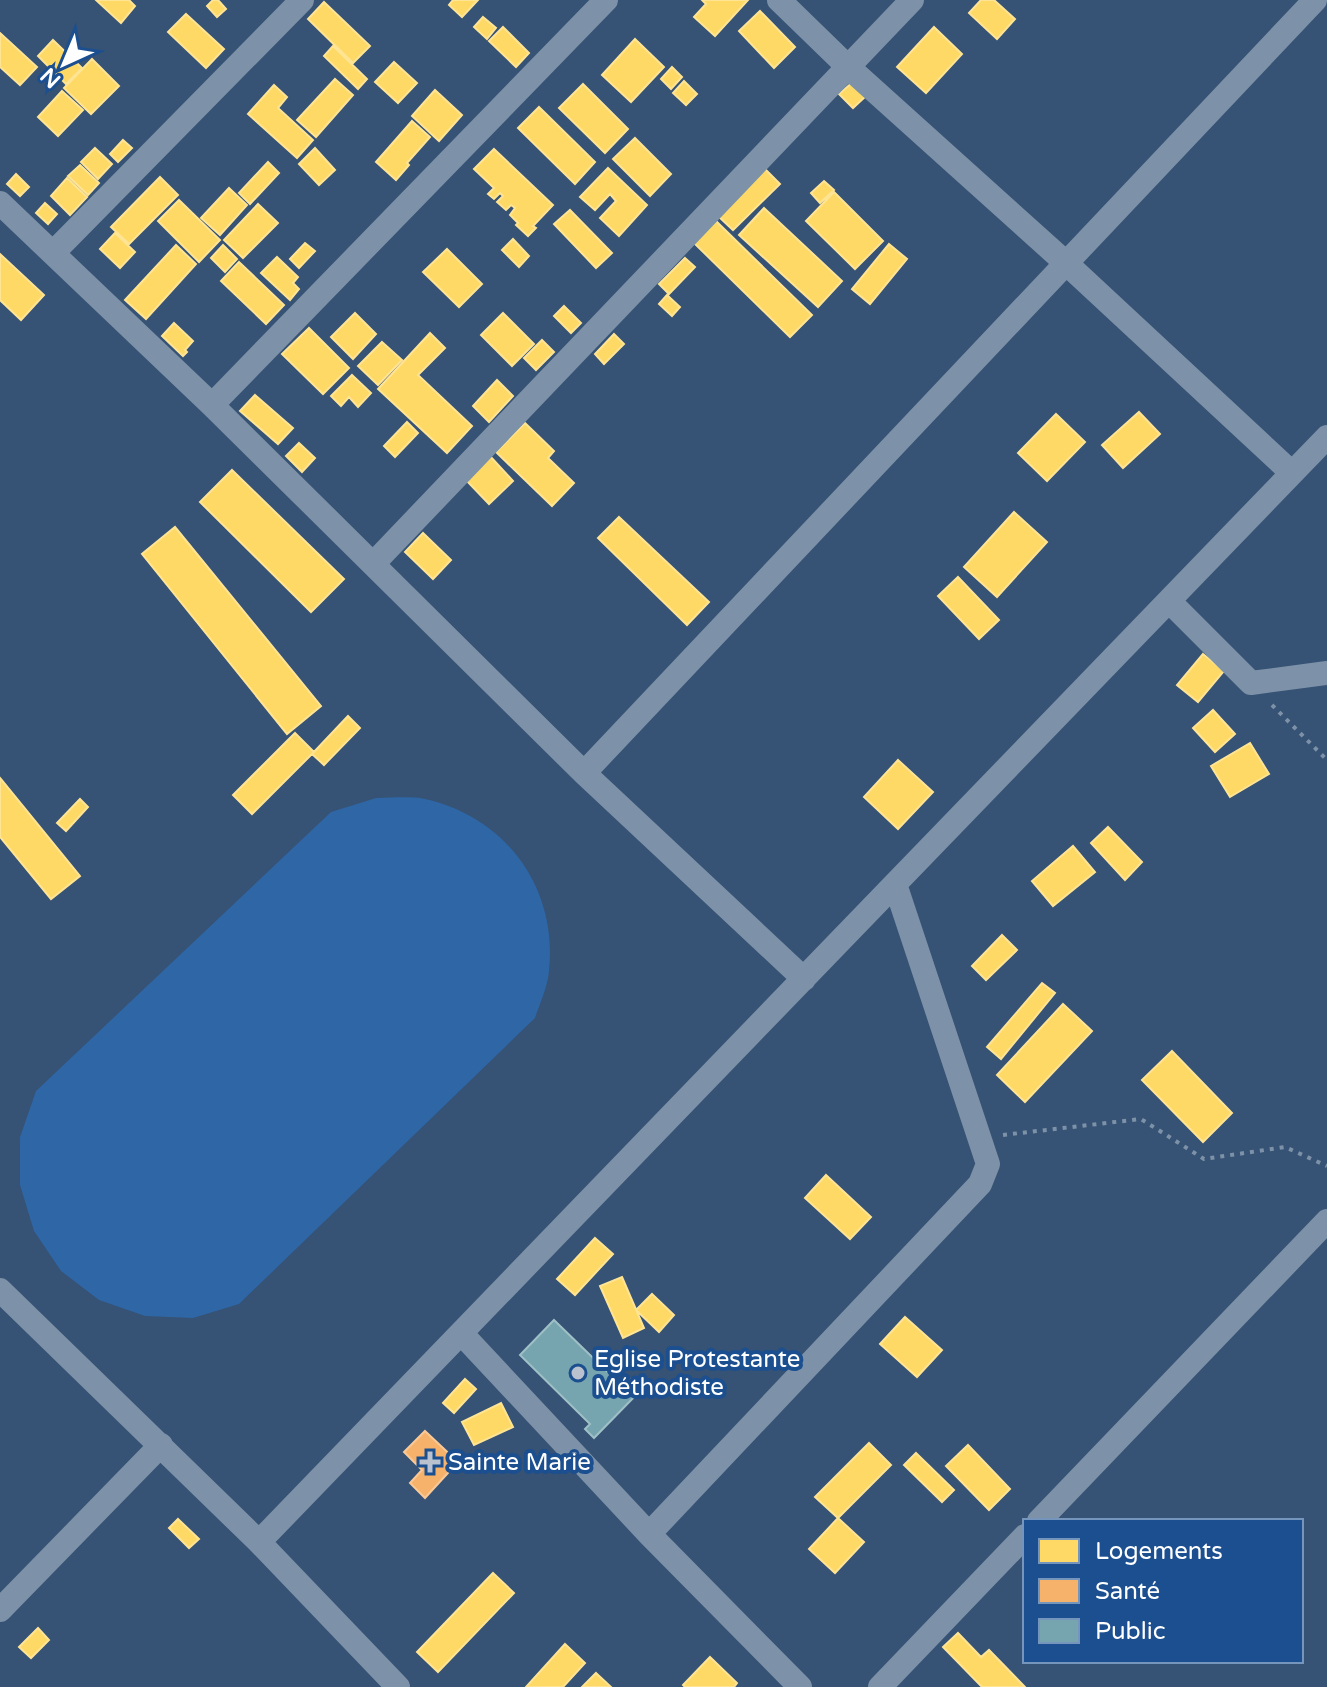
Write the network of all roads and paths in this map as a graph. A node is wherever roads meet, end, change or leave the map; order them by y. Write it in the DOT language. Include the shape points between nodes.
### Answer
graph roads {
  1 [pos="302,0"];
  2 [pos="606,0"];
  3 [pos="779,0"];
  4 [pos="912,0"];
  5 [pos="1315,0"];
  6 [pos="847,66"];
  7 [pos="0,203"];
  8 [pos="53,253"];
  9 [pos="1067,264"];
  10 [pos="212,405"];
  11 [pos="1327,437"];
  12 [pos="1292,473"];
  13 [pos="373,564"];
  14 [pos="1169,601"];
  15 [pos="1327,673"];
  16 [pos="1251,683"];
  17 [pos="1327,760"];
  18 [pos="584,773"];
  19 [pos="895,884"];
  20 [pos="804,979"];
  21 [pos="980,1138"];
  22 [pos="1327,1166"];
  23 [pos="1327,1221"];
  24 [pos="0,1290"];
  25 [pos="461,1333"];
  26 [pos="161,1445"];
  27 [pos="1041,1519"];
  28 [pos="649,1534"];
  29 [pos="1023,1538"];
  30 [pos="259,1542"];
  31 [pos="0,1610"];
  32 [pos="382,1682"];
  33 [pos="800,1687"];
  34 [pos="880,1687"];
  1 -- 8 [label="street"];
  2 -- 10 [label="street"];
  3 -- 6 [label="street"];
  4 -- 6 [label="street"];
  5 -- 9 [label="street"];
  6 -- 9 [label="street"];
  6 -- 13 [label="street"];
  7 -- 8 [label="street"];
  8 -- 10 [label="street"];
  9 -- 12 [label="street"];
  9 -- 18 [label="street"];
  10 -- 13 [label="street"];
  11 -- 12 [label="street"];
  12 -- 14 [label="street"];
  13 -- 18 [label="street"];
  14 -- 16 [label="street"];
  14 -- 19 [label="street"];
  15 -- 16 [label="street"];
  16 -- 17 [label="path"];
  18 -- 20 [label="street"];
  19 -- 20 [label="street"];
  19 -- 21 [label="street"];
  20 -- 25 [label="street"];
  21 -- 22 [label="path" via="1141,1119 1204,1159 1285,1147"];
  21 -- 28 [label="street" via="988,1164 980,1184"];
  23 -- 27 [label="street"];
  24 -- 26 [label="street"];
  25 -- 28 [label="street"];
  25 -- 30 [label="street"];
  26 -- 30 [label="street"];
  26 -- 31 [label="street"];
  28 -- 33 [label="street"];
  29 -- 34 [label="street"];
  30 -- 32 [label="street"];
}
